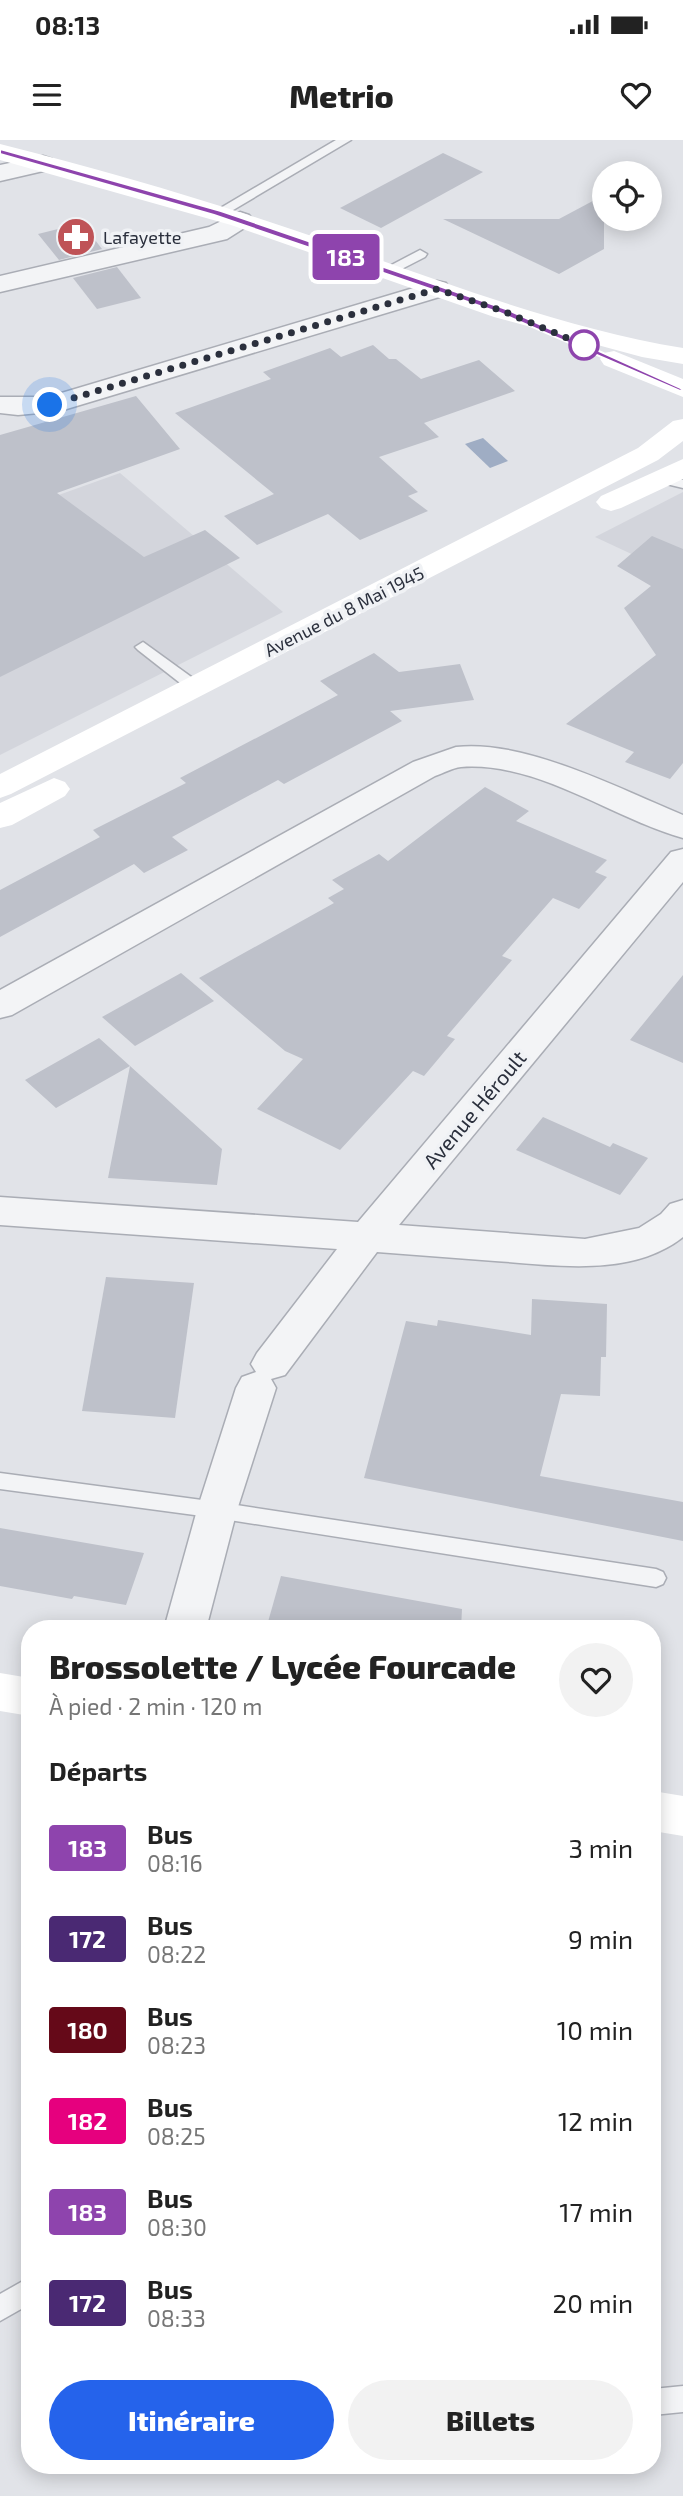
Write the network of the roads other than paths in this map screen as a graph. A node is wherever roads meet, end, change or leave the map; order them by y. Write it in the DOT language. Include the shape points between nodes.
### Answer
graph roads {
  1 [pos="345,140"];
  2 [pos="0,152"];
  3 [pos="43,164"];
  4 [pos="0,173"];
  5 [pos="229,217"];
  6 [pos="420,254"];
  7 [pos="387,271"];
  8 [pos="0,284"];
  9 [pos="437,289"];
  10 [pos="503,311"];
  11 [pos="683,356"];
  12 [pos="683,389"];
  13 [pos="0,405"];
  14 [pos="683,427"];
  15 [pos="675,477"];
  16 [pos="312,642"];
  17 [pos="143,646"];
  18 [pos="195,687"];
  19 [pos="0,787"];
  20 [pos="0,817"];
  21 [pos="683,827"];
  22 [pos="683,860"];
  23 [pos="0,1006"];
  24 [pos="0,1211"];
  25 [pos="683,1213"];
  26 [pos="367,1238"];
  27 [pos="0,1481"];
  28 [pos="217,1510"];
  29 [pos="656,1578"];
  30 [pos="187,1620"];
  31 [pos="0,1692"];
  32 [pos="21,1696"];
  33 [pos="661,1812"];
  34 [pos="683,1816"];
  35 [pos="21,2295"];
  36 [pos="0,2309"];
  37 [pos="683,2399"];
  38 [pos="661,2401"];
  1 -- 5 [label="lane"];
  2 -- 3 [label="main road"];
  3 -- 4 [label="street"];
  3 -- 5 [label="main road"];
  5 -- 7 [label="main road"];
  5 -- 8 [label="street" via="218,233"];
  6 -- 7 [label="lane"];
  7 -- 9 [label="main road"];
  9 -- 10 [label="main road"];
  9 -- 13 [label="street" via="50,405"];
  10 -- 11 [label="main road"];
  10 -- 12 [label="main road"];
  14 -- 16 [label="main road, Avenue du 8 Mai 1945" via="648,454"];
  15 -- 16 [label="main road, Avenue du 8 Mai 1945"];
  16 -- 18 [label="main road, Avenue du 8 Mai 1945"];
  16 -- 20 [label="main road, Avenue du 8 Mai 1945"];
  17 -- 18 [label="lane"];
  18 -- 19 [label="main road, Avenue du 8 Mai 1945"];
  21 -- 23 [label="street" via="539,770 490,757 458,757 425,769"];
  22 -- 26 [label="street, Avenue Héroult"];
  24 -- 26 [label="street"];
  25 -- 26 [label="street" via="674,1226 629,1248 585,1253"];
  26 -- 28 [label="street, Avenue Héroult" via="264,1376"];
  27 -- 28 [label="lane"];
  28 -- 29 [label="lane"];
  28 -- 30 [label="street, Avenue Héroult"];
  31 -- 32 [label="main road"];
  33 -- 34 [label="main road"];
  35 -- 36 [label="lane"];
  37 -- 38 [label="lane"];
}
